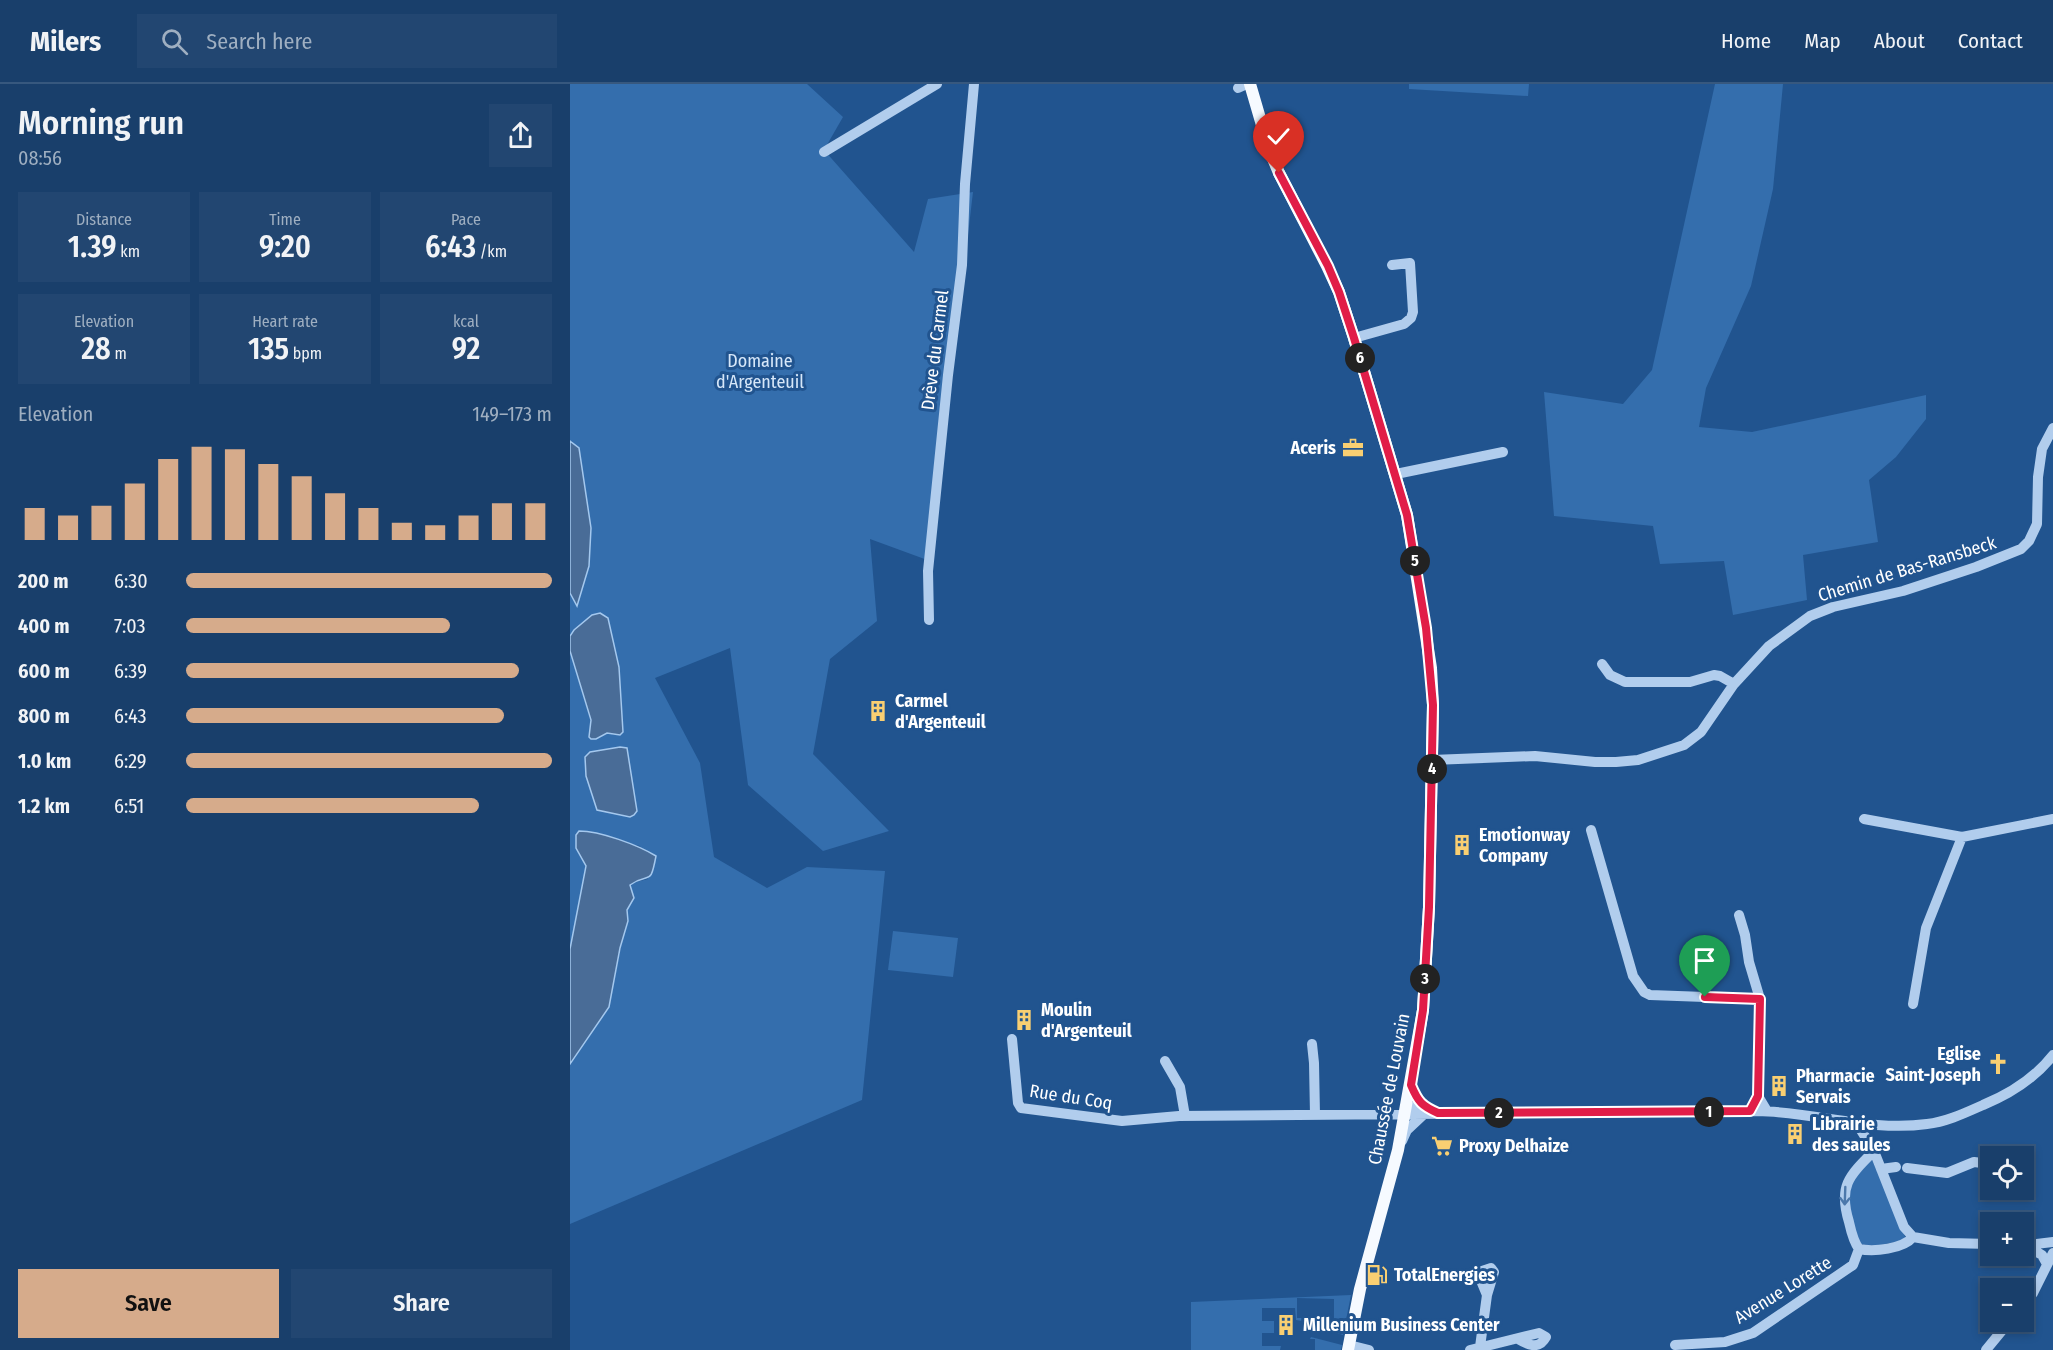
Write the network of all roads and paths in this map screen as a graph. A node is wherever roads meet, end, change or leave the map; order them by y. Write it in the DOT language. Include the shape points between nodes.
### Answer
graph roads {
  1 [pos="937,84"];
  2 [pos="974,84"];
  3 [pos="1245,85"];
  4 [pos="825,152"];
  5 [pos="1392,265"];
  6 [pos="1354,338"];
  7 [pos="2053,428"];
  8 [pos="1503,452"];
  9 [pos="1396,474"];
  10 [pos="928,620"];
  11 [pos="1602,664"];
  12 [pos="1734,684"];
  13 [pos="1432,760"];
  14 [pos="1864,819"];
  15 [pos="2053,819"];
  16 [pos="1591,830"];
  17 [pos="1962,837"];
  18 [pos="1739,915"];
  19 [pos="1760,999"];
  20 [pos="1913,1004"];
  21 [pos="1012,1039"];
  22 [pos="1312,1044"];
  23 [pos="2053,1055"];
  24 [pos="1165,1061"];
  25 [pos="1411,1085"];
  26 [pos="1758,1096"];
  27 [pos="1423,1110"];
  28 [pos="1750,1111"];
  29 [pos="1767,1111"];
  30 [pos="1405,1114"];
  31 [pos="1315,1115"];
  32 [pos="1185,1116"];
  33 [pos="1856,1122"];
  34 [pos="1875,1126"];
  35 [pos="1872,1149"];
  36 [pos="1398,1150"];
  37 [pos="1980,1163"];
  38 [pos="1881,1169"];
  39 [pos="1913,1237"];
  40 [pos="2053,1242"];
  41 [pos="1980,1244"];
  42 [pos="2034,1244"];
  43 [pos="1859,1249"];
  44 [pos="2034,1251"];
  45 [pos="2053,1253"];
  46 [pos="2047,1264"];
  47 [pos="2034,1291"];
  48 [pos="1487,1295"];
  49 [pos="2001,1332"];
  50 [pos="1518,1339"];
  51 [pos="1675,1345"];
  52 [pos="1349,1348"];
  53 [pos="1475,1349"];
  54 [pos="1369,1350"];
  55 [pos="1986,1350"];
  1 -- 4 [label="street"];
  2 -- 10 [label="street, Drève du Carmel" via="962,265 928,571"];
  3 -- 6 [label="main road, Chaussée de Louvain" via="1272,158 1328,266"];
  5 -- 6 [label="street" via="1410,263 1411,318 1402,325"];
  6 -- 9 [label="main road, Chaussée de Louvain"];
  7 -- 12 [label="street, Chemin de Bas-Ransbeck" via="2042,449 2037,524 2021,549 1903,591 1810,616 1777,639"];
  8 -- 9 [label="street"];
  9 -- 13 [label="main road, Chaussée de Louvain" via="1426,628 1433,705"];
  11 -- 12 [label="street" via="1610,675 1625,682 1690,682 1714,675"];
  12 -- 13 [label="street, Chemin de Bas-Ransbeck" via="1692,740 1638,760 1595,762 1535,756"];
  13 -- 25 [label="main road, Chaussée de Louvain" via="1423,1010"];
  14 -- 17 [label="street"];
  15 -- 17 [label="street"];
  16 -- 19 [label="street" via="1633,976 1644,992"];
  17 -- 20 [label="street" via="1926,927"];
  18 -- 19 [label="street"];
  19 -- 26 [label="street"];
  21 -- 32 [label="street, Rue du Coq" via="1021,1108 1122,1121"];
  22 -- 31 [label="street"];
  23 -- 34 [label="street" via="2011,1092 1973,1110 1928,1124"];
  24 -- 32 [label="street" via="1180,1087"];
  25 -- 27 [label="street"];
  25 -- 30 [label="main road, Chaussée de Louvain"];
  26 -- 28 [label="street"];
  26 -- 29 [label="street"];
  27 -- 28 [label="street"];
  27 -- 30 [label="street" via="1410,1108"];
  27 -- 36 [label="street"];
  28 -- 29 [label="street"];
  29 -- 33 [label="street"];
  30 -- 31 [label="street, Rue du Coq"];
  30 -- 36 [label="main road, Chaussée de Louvain"];
  31 -- 32 [label="street, Rue du Coq"];
  33 -- 34 [label="street"];
  33 -- 35 [label="street"];
  34 -- 35 [label="street"];
  35 -- 38 [label="street"];
  35 -- 43 [label="street, one-way" via="1850,1177 1844,1192 1846,1213"];
  36 -- 52 [label="main road, Chaussée de Louvain" via="1360,1289"];
  37 -- 38 [label="street" via="1947,1173 1901,1167"];
  38 -- 39 [label="street" via="1904,1227"];
  39 -- 41 [label="street"];
  39 -- 43 [label="street" via="1902,1246"];
  40 -- 42 [label="street"];
  43 -- 51 [label="street, Avenue Lorette" via="1853,1265 1753,1333 1725,1342"];
  44 -- 46 [label="street"];
  45 -- 46 [label="street"];
  46 -- 47 [label="street"];
  48 -- 53 [label="street"];
  49 -- 55 [label="street"];
  50 -- 53 [label="street"];
  52 -- 54 [label="street"];
}
